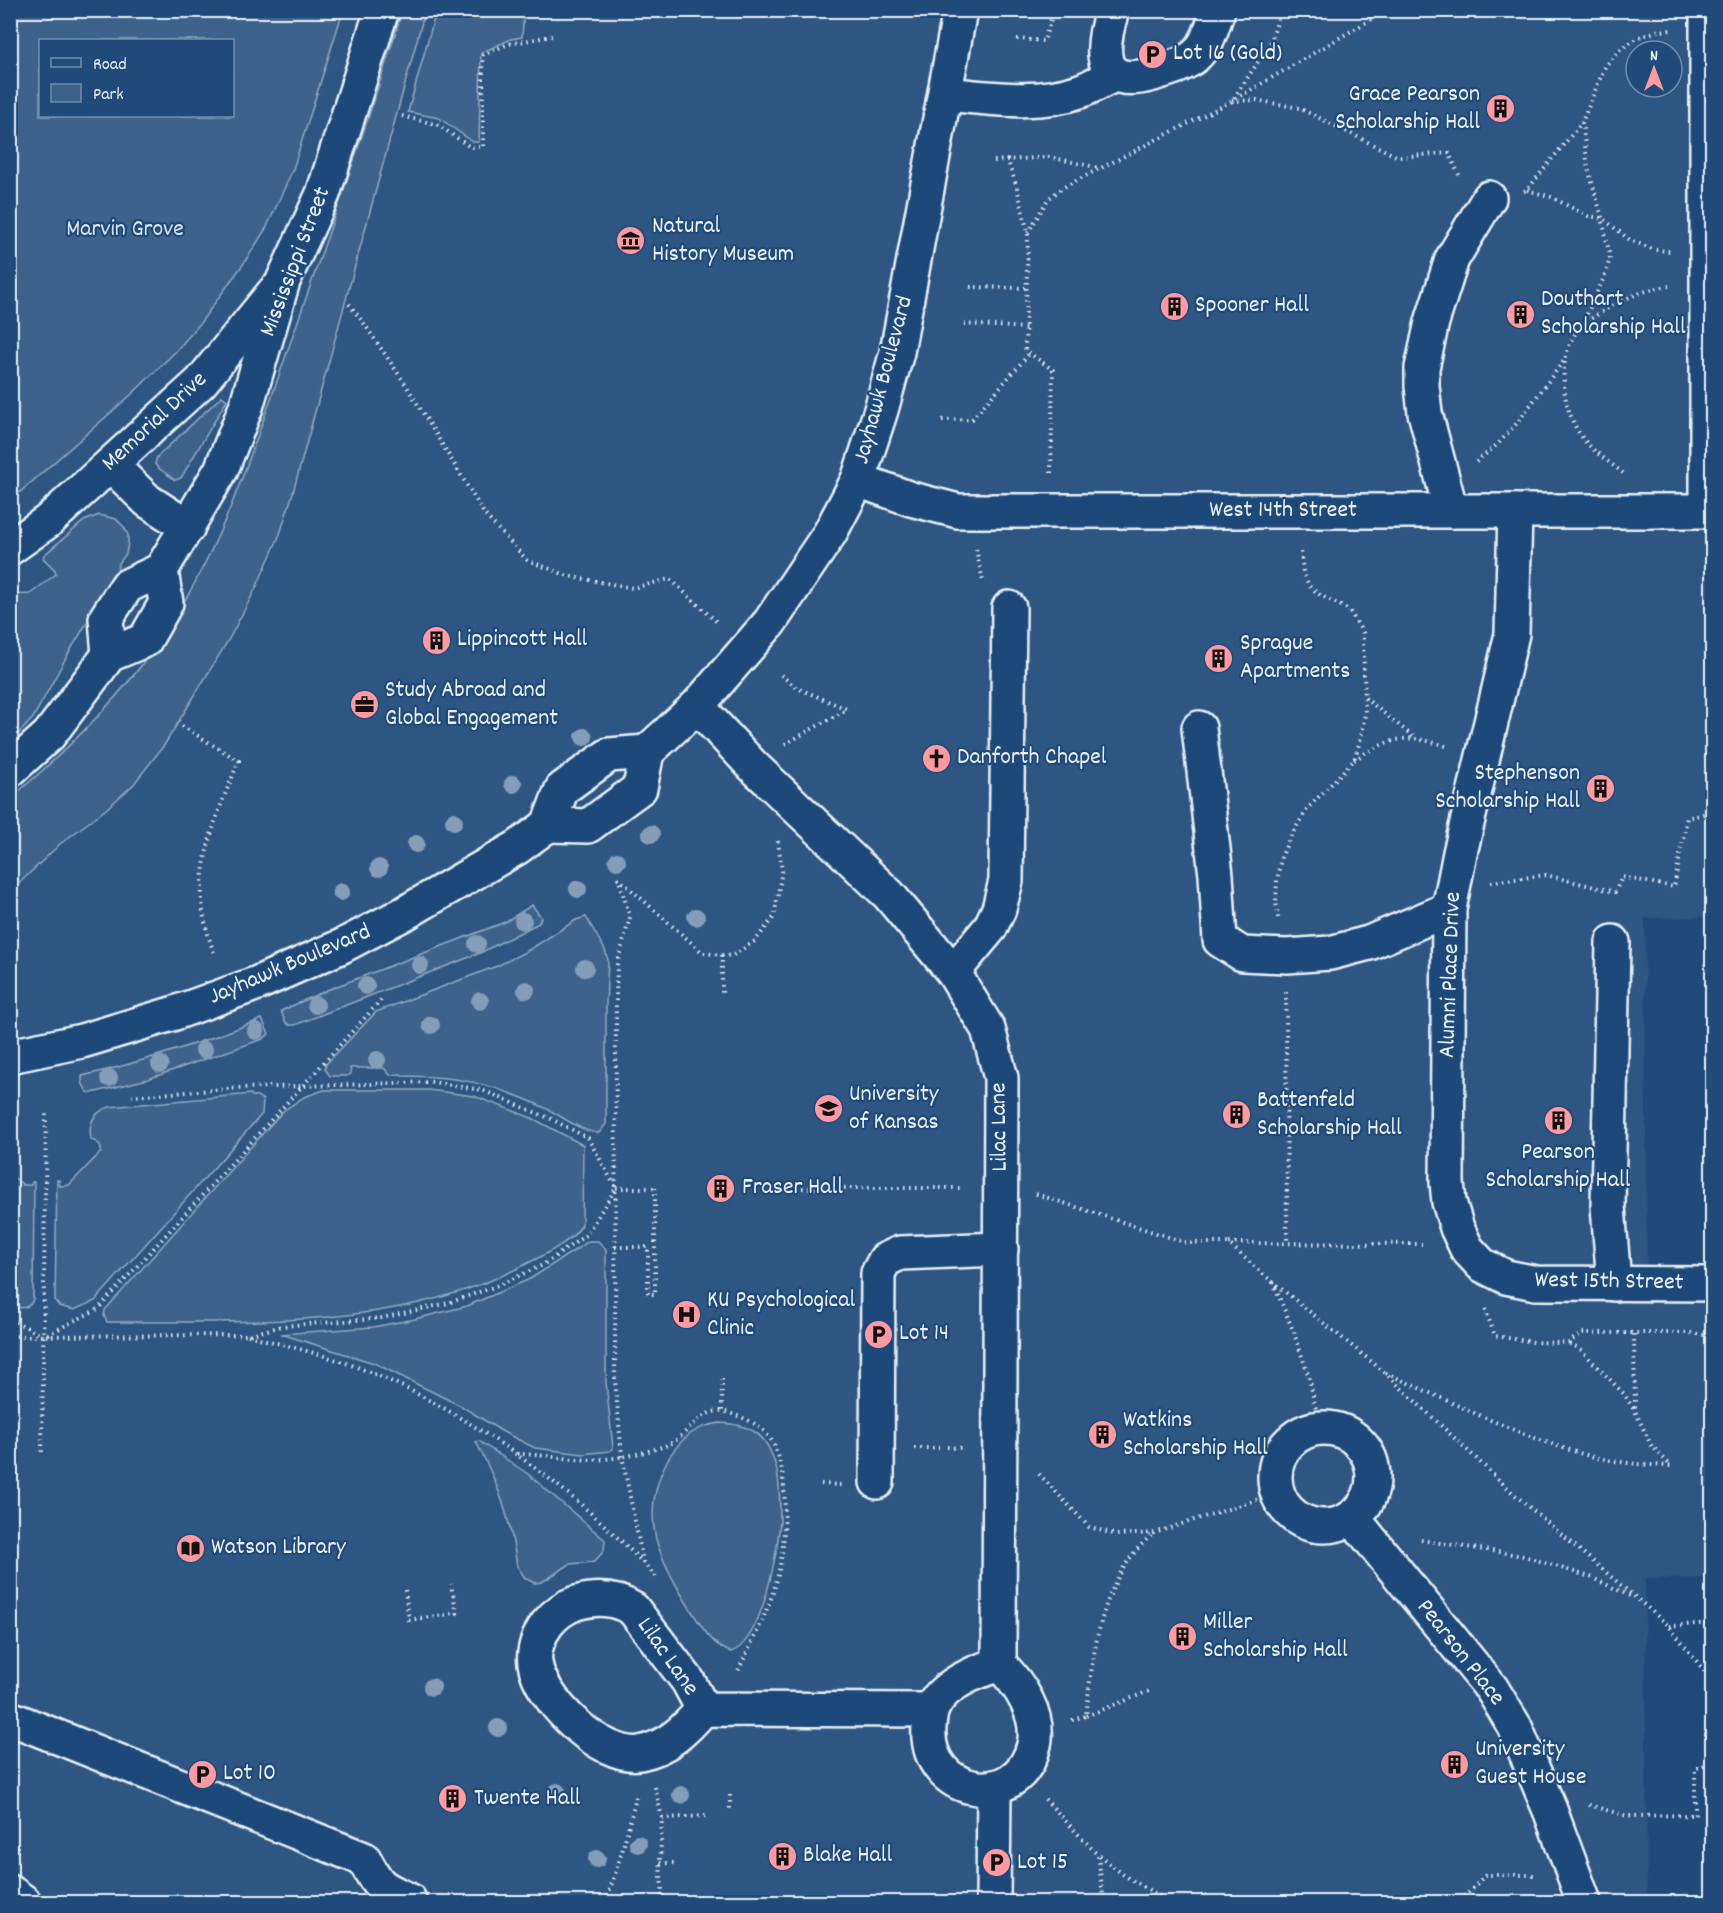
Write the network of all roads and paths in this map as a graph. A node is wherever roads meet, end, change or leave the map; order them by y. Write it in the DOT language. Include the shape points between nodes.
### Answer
graph roads {
  1 [pos="382,10"];
  2 [pos="960,10"];
  3 [pos="1054,10"];
  4 [pos="1112,10"];
  5 [pos="1218,10"];
  6 [pos="1281,10"];
  7 [pos="1387,10"];
  8 [pos="1707,10"];
  9 [pos="1678,30"];
  10 [pos="552,36"];
  11 [pos="1017,39"];
  12 [pos="1114,75"];
  13 [pos="945,94"];
  14 [pos="1232,101"];
  15 [pos="402,116"];
  16 [pos="1582,122"];
  17 [pos="1007,159"];
  18 [pos="993,161"];
  19 [pos="1100,169"];
  20 [pos="1527,190"];
  21 [pos="1489,198"];
  22 [pos="1602,218"];
  23 [pos="1028,233"];
  24 [pos="1678,252"];
  25 [pos="283,281"];
  26 [pos="1678,285"];
  27 [pos="970,287"];
  28 [pos="1025,288"];
  29 [pos="349,304"];
  30 [pos="964,324"];
  31 [pos="1582,325"];
  32 [pos="1026,328"];
  33 [pos="1030,353"];
  34 [pos="1564,359"];
  35 [pos="942,420"];
  36 [pos="111,465"];
  37 [pos="1469,468"];
  38 [pos="1051,478"];
  39 [pos="1630,479"];
  40 [pos="858,480"];
  41 [pos="1451,511"];
  42 [pos="1515,511"];
  43 [pos="1710,511"];
  44 [pos="188,527"];
  45 [pos="10,548"];
  46 [pos="1301,551"];
  47 [pos="161,570"];
  48 [pos="1009,608"];
  49 [pos="720,625"];
  50 [pos="109,655"];
  51 [pos="781,675"];
  52 [pos="1364,697"];
  53 [pos="697,706"];
  54 [pos="182,726"];
  55 [pos="1199,728"];
  56 [pos="1415,738"];
  57 [pos="781,747"];
  58 [pos="1449,747"];
  59 [pos="647,752"];
  60 [pos="1354,760"];
  61 [pos="10,770"];
  62 [pos="1713,812"];
  63 [pos="548,825"];
  64 [pos="777,838"];
  65 [pos="1487,882"];
  66 [pos="1449,909"];
  67 [pos="1613,942"];
  68 [pos="214,953"];
  69 [pos="722,955"];
  70 [pos="1287,956"];
  71 [pos="953,972"];
  72 [pos="722,996"];
  73 [pos="382,999"];
  74 [pos="10,1056"];
  75 [pos="302,1086"];
  76 [pos="132,1096"];
  77 [pos="46,1110"];
  78 [pos="1001,1185"];
  79 [pos="616,1188"];
  80 [pos="784,1188"];
  81 [pos="1287,1244"];
  82 [pos="615,1246"];
  83 [pos="1001,1249"];
  84 [pos="1506,1277"];
  85 [pos="1273,1281"];
  86 [pos="1614,1284"];
  87 [pos="1713,1284"];
  88 [pos="10,1319"];
  89 [pos="1634,1334"];
  90 [pos="248,1335"];
  91 [pos="10,1336"];
  92 [pos="44,1336"];
  93 [pos="1568,1343"];
  94 [pos="1383,1371"];
  95 [pos="722,1379"];
  96 [pos="722,1412"];
  97 [pos="1635,1412"];
  98 [pos="1320,1428"];
  99 [pos="947,1447"];
  100 [pos="907,1448"];
  101 [pos="939,1448"];
  102 [pos="961,1448"];
  103 [pos="42,1452"];
  104 [pos="516,1454"];
  105 [pos="622,1456"];
  106 [pos="1038,1472"];
  107 [pos="877,1482"];
  108 [pos="1278,1493"];
  109 [pos="1359,1526"];
  110 [pos="1154,1533"];
  111 [pos="643,1562"];
  112 [pos="451,1584"];
  113 [pos="663,1584"];
  114 [pos="405,1590"];
  115 [pos="1637,1599"];
  116 [pos="1713,1623"];
  117 [pos="1669,1626"];
  118 [pos="999,1664"];
  119 [pos="729,1666"];
  120 [pos="738,1671"];
  121 [pos="736,1682"];
  122 [pos="1713,1682"];
  123 [pos="1152,1690"];
  124 [pos="703,1709"];
  125 [pos="930,1710"];
  126 [pos="1086,1716"];
  127 [pos="10,1718"];
  128 [pos="1066,1721"];
  129 [pos="1713,1762"];
  130 [pos="996,1786"];
  131 [pos="656,1787"];
  132 [pos="1542,1791"];
  133 [pos="637,1794"];
  134 [pos="730,1795"];
  135 [pos="730,1811"];
  136 [pos="706,1816"];
  137 [pos="662,1818"];
  138 [pos="1098,1855"];
  139 [pos="660,1863"];
  140 [pos="678,1863"];
  141 [pos="1579,1888"];
  142 [pos="10,1892"];
  143 [pos="410,1900"];
  144 [pos="24,1902"];
  145 [pos="606,1902"];
  146 [pos="663,1902"];
  147 [pos="993,1902"];
  148 [pos="1104,1902"];
  149 [pos="1170,1902"];
  150 [pos="1460,1902"];
  1 -- 25 [label="street, Mississippi Street" via="322,194"];
  2 -- 13 [label="street, Jayhawk Boulevard"];
  3 -- 11 [label="path" via="1044,41"];
  4 -- 12 [label="street" via="1103,49"];
  5 -- 12 [label="street" via="1207,41 1181,65 1141,77"];
  6 -- 14 [label="path" via="1270,44"];
  7 -- 14 [label="path"];
  8 -- 43 [label="street"];
  9 -- 16 [label="path" via="1639,37 1619,50 1605,68"];
  10 -- 15 [label="path" via="508,44 483,55 483,147 470,147 438,125"];
  12 -- 13 [label="street" via="1082,91 1055,98 1018,100"];
  13 -- 40 [label="street, Jayhawk Boulevard" via="897,352"];
  14 -- 19 [label="path"];
  14 -- 21 [label="path" via="1256,100 1299,108 1398,157 1449,153 1459,175"];
  16 -- 20 [label="path"];
  16 -- 22 [label="path" via="1588,168"];
  17 -- 18 [label="path"];
  17 -- 19 [label="path" via="1049,157"];
  17 -- 23 [label="path"];
  19 -- 23 [label="path" via="1048,199"];
  20 -- 21 [label="path"];
  20 -- 22 [label="path" via="1588,216"];
  21 -- 41 [label="street" via="1452,258 1422,368 1425,413"];
  22 -- 24 [label="path" via="1630,240 1654,250"];
  22 -- 31 [label="path" via="1610,257"];
  23 -- 28 [label="path"];
  25 -- 36 [label="street, Memorial Drive" via="201,382"];
  25 -- 44 [label="street, Mississippi Street" via="246,407 220,470"];
  26 -- 31 [label="path" via="1629,296"];
  27 -- 28 [label="path"];
  28 -- 32 [label="path"];
  29 -- 49 [label="path" via="406,385 485,515 527,560 568,576 633,588 670,579"];
  30 -- 32 [label="path"];
  31 -- 34 [label="path"];
  32 -- 33 [label="path" via="1025,350"];
  33 -- 35 [label="path" via="972,419"];
  33 -- 38 [label="path" via="1053,370"];
  34 -- 37 [label="path" via="1517,423"];
  34 -- 39 [label="path" via="1566,405 1572,421 1593,448"];
  36 -- 44 [label="street" via="148,501"];
  36 -- 45 [label="street, Memorial Drive" via="48,521"];
  40 -- 41 [label="street, West 14th Street" via="958,511"];
  40 -- 53 [label="street, Jayhawk Boulevard" via="830,533 770,622"];
  41 -- 42 [label="street, West 14th Street"];
  42 -- 43 [label="street, West 14th Street"];
  42 -- 66 [label="street, Alumni Place Drive" via="1512,634"];
  44 -- 47 [label="street, Mississippi Street"];
  46 -- 52 [label="path" via="1309,586 1349,610 1363,633"];
  47 -- 50 [label="street" via="127,586 106,618"];
  47 -- 50 [label="street" via="166,603 145,640"];
  48 -- 71 [label="street" via="1006,880 990,928"];
  50 -- 61 [label="street" via="49,735"];
  51 -- 57 [label="path" via="797,687 848,709"];
  52 -- 56 [label="path"];
  52 -- 60 [label="path" via="1365,714"];
  53 -- 59 [label="street, Jayhawk Boulevard"];
  53 -- 71 [label="street, Lilac Lane" via="753,766 889,895"];
  54 -- 68 [label="path" via="239,761 216,816 205,865 203,916"];
  55 -- 70 [label="street" via="1220,940 1242,954"];
  56 -- 58 [label="path"];
  56 -- 60 [label="path" via="1377,746"];
  59 -- 63 [label="street" via="609,755 562,789"];
  59 -- 63 [label="street" via="640,788 615,807 588,826"];
  60 -- 70 [label="path" via="1308,808 1281,858 1276,903 1279,925 1287,938"];
  62 -- 65 [label="path" via="1687,818 1674,887 1622,877 1615,892 1546,875"];
  63 -- 74 [label="street, Jayhawk Boulevard" via="518,847 405,913 258,983 93,1038"];
  64 -- 69 [label="path" via="782,871 774,917 755,941 732,956"];
  66 -- 70 [label="street" via="1369,943 1330,953"];
  66 -- 84 [label="street, Alumni Place Drive" via="1449,1202 1467,1249 1482,1265"];
  67 -- 86 [label="street" via="1608,1206"];
  69 -- 72 [label="path"];
  69 -- 79 [label="path" via="703,953 618,877 630,917 617,965"];
  70 -- 81 [label="path"];
  71 -- 78 [label="street, Lilac Lane" via="988,1029 1001,1078"];
  73 -- 75 [label="path"];
  75 -- 76 [label="path"];
  75 -- 79 [label="path" via="432,1082 482,1090 588,1138"];
  75 -- 92 [label="path" via="98,1309"];
  77 -- 92 [label="path"];
  78 -- 80 [label="path"];
  78 -- 83 [label="street, Lilac Lane"];
  78 -- 85 [label="path" via="1187,1242 1228,1243"];
  79 -- 82 [label="path"];
  79 -- 82 [label="path" via="656,1188 655,1294 648,1294 648,1246"];
  79 -- 90 [label="path" via="586,1235 543,1265 500,1285 448,1303 382,1318 282,1326"];
  82 -- 105 [label="path" via="615,1381"];
  83 -- 107 [label="street" via="900,1252 885,1260 878,1273"];
  83 -- 118 [label="street, Lilac Lane"];
  84 -- 86 [label="street, West 15th Street" via="1536,1283"];
  85 -- 94 [label="path"];
  85 -- 98 [label="path" via="1309,1377"];
  86 -- 87 [label="street, West 15th Street"];
  88 -- 92 [label="path"];
  89 -- 97 [label="path"];
  90 -- 92 [label="path"];
  90 -- 104 [label="path" via="340,1360 384,1378 436,1402"];
  91 -- 92 [label="path"];
  92 -- 103 [label="path"];
  93 -- 97 [label="path" via="1603,1371"];
  94 -- 97 [label="path" via="1556,1445 1595,1457 1671,1466 1651,1445"];
  94 -- 115 [label="path" via="1475,1459"];
  95 -- 96 [label="path"];
  96 -- 105 [label="path" via="709,1414 668,1445"];
  96 -- 120 [label="path" via="751,1422 771,1438 783,1476 786,1511 778,1574 768,1608"];
  98 -- 108 [label="street" via="1294,1437 1282,1450 1276,1465"];
  98 -- 109 [label="street" via="1340,1430 1354,1437 1371,1462 1374,1478"];
  99 -- 102 [label="path"];
  100 -- 101 [label="path"];
  104 -- 105 [label="path" via="578,1460"];
  104 -- 111 [label="path" via="580,1504"];
  105 -- 111 [label="path"];
  106 -- 110 [label="path" via="1089,1527 1117,1535"];
  108 -- 109 [label="street" via="1289,1512 1303,1522"];
  108 -- 110 [label="path"];
  109 -- 115 [label="path" via="1524,1556 1593,1578"];
  109 -- 132 [label="street, Pearson Place" via="1492,1689 1515,1727"];
  110 -- 126 [label="path" via="1138,1546 1114,1585 1099,1629"];
  111 -- 113 [label="path"];
  112 -- 114 [label="path" via="457,1613 409,1620"];
  115 -- 117 [label="path"];
  116 -- 117 [label="path"];
  117 -- 122 [label="path"];
  118 -- 125 [label="street" via="974,1673 942,1694"];
  118 -- 130 [label="street" via="1014,1678 1025,1698 1035,1738 1031,1757 1022,1771"];
  119 -- 120 [label="path"];
  120 -- 121 [label="path"];
  123 -- 126 [label="path"];
  124 -- 124 [label="street, Lilac Lane" via="688,1681 647,1627 633,1609 621,1602 604,1599 567,1606 543,1629 536,1646 539,1677 555,1702 584,1733 604,1746 621,1752 654,1749 672,1740"];
  124 -- 125 [label="street, Lilac Lane"];
  125 -- 130 [label="street" via="930,1749 947,1777 978,1789"];
  126 -- 128 [label="path"];
  127 -- 143 [label="street" via="364,1858 383,1889"];
  129 -- 132 [label="path" via="1695,1769 1695,1815 1627,1816"];
  130 -- 138 [label="path" via="1042,1796"];
  130 -- 147 [label="street"];
  131 -- 137 [label="path"];
  132 -- 141 [label="street, Pearson Place"];
  133 -- 145 [label="path"];
  134 -- 135 [label="path"];
  136 -- 137 [label="path"];
  137 -- 139 [label="path"];
  138 -- 148 [label="path"];
  138 -- 149 [label="path"];
  139 -- 140 [label="path"];
  139 -- 146 [label="path"];
  141 -- 150 [label="path" via="1485,1875"];
  142 -- 144 [label="street"];
}
